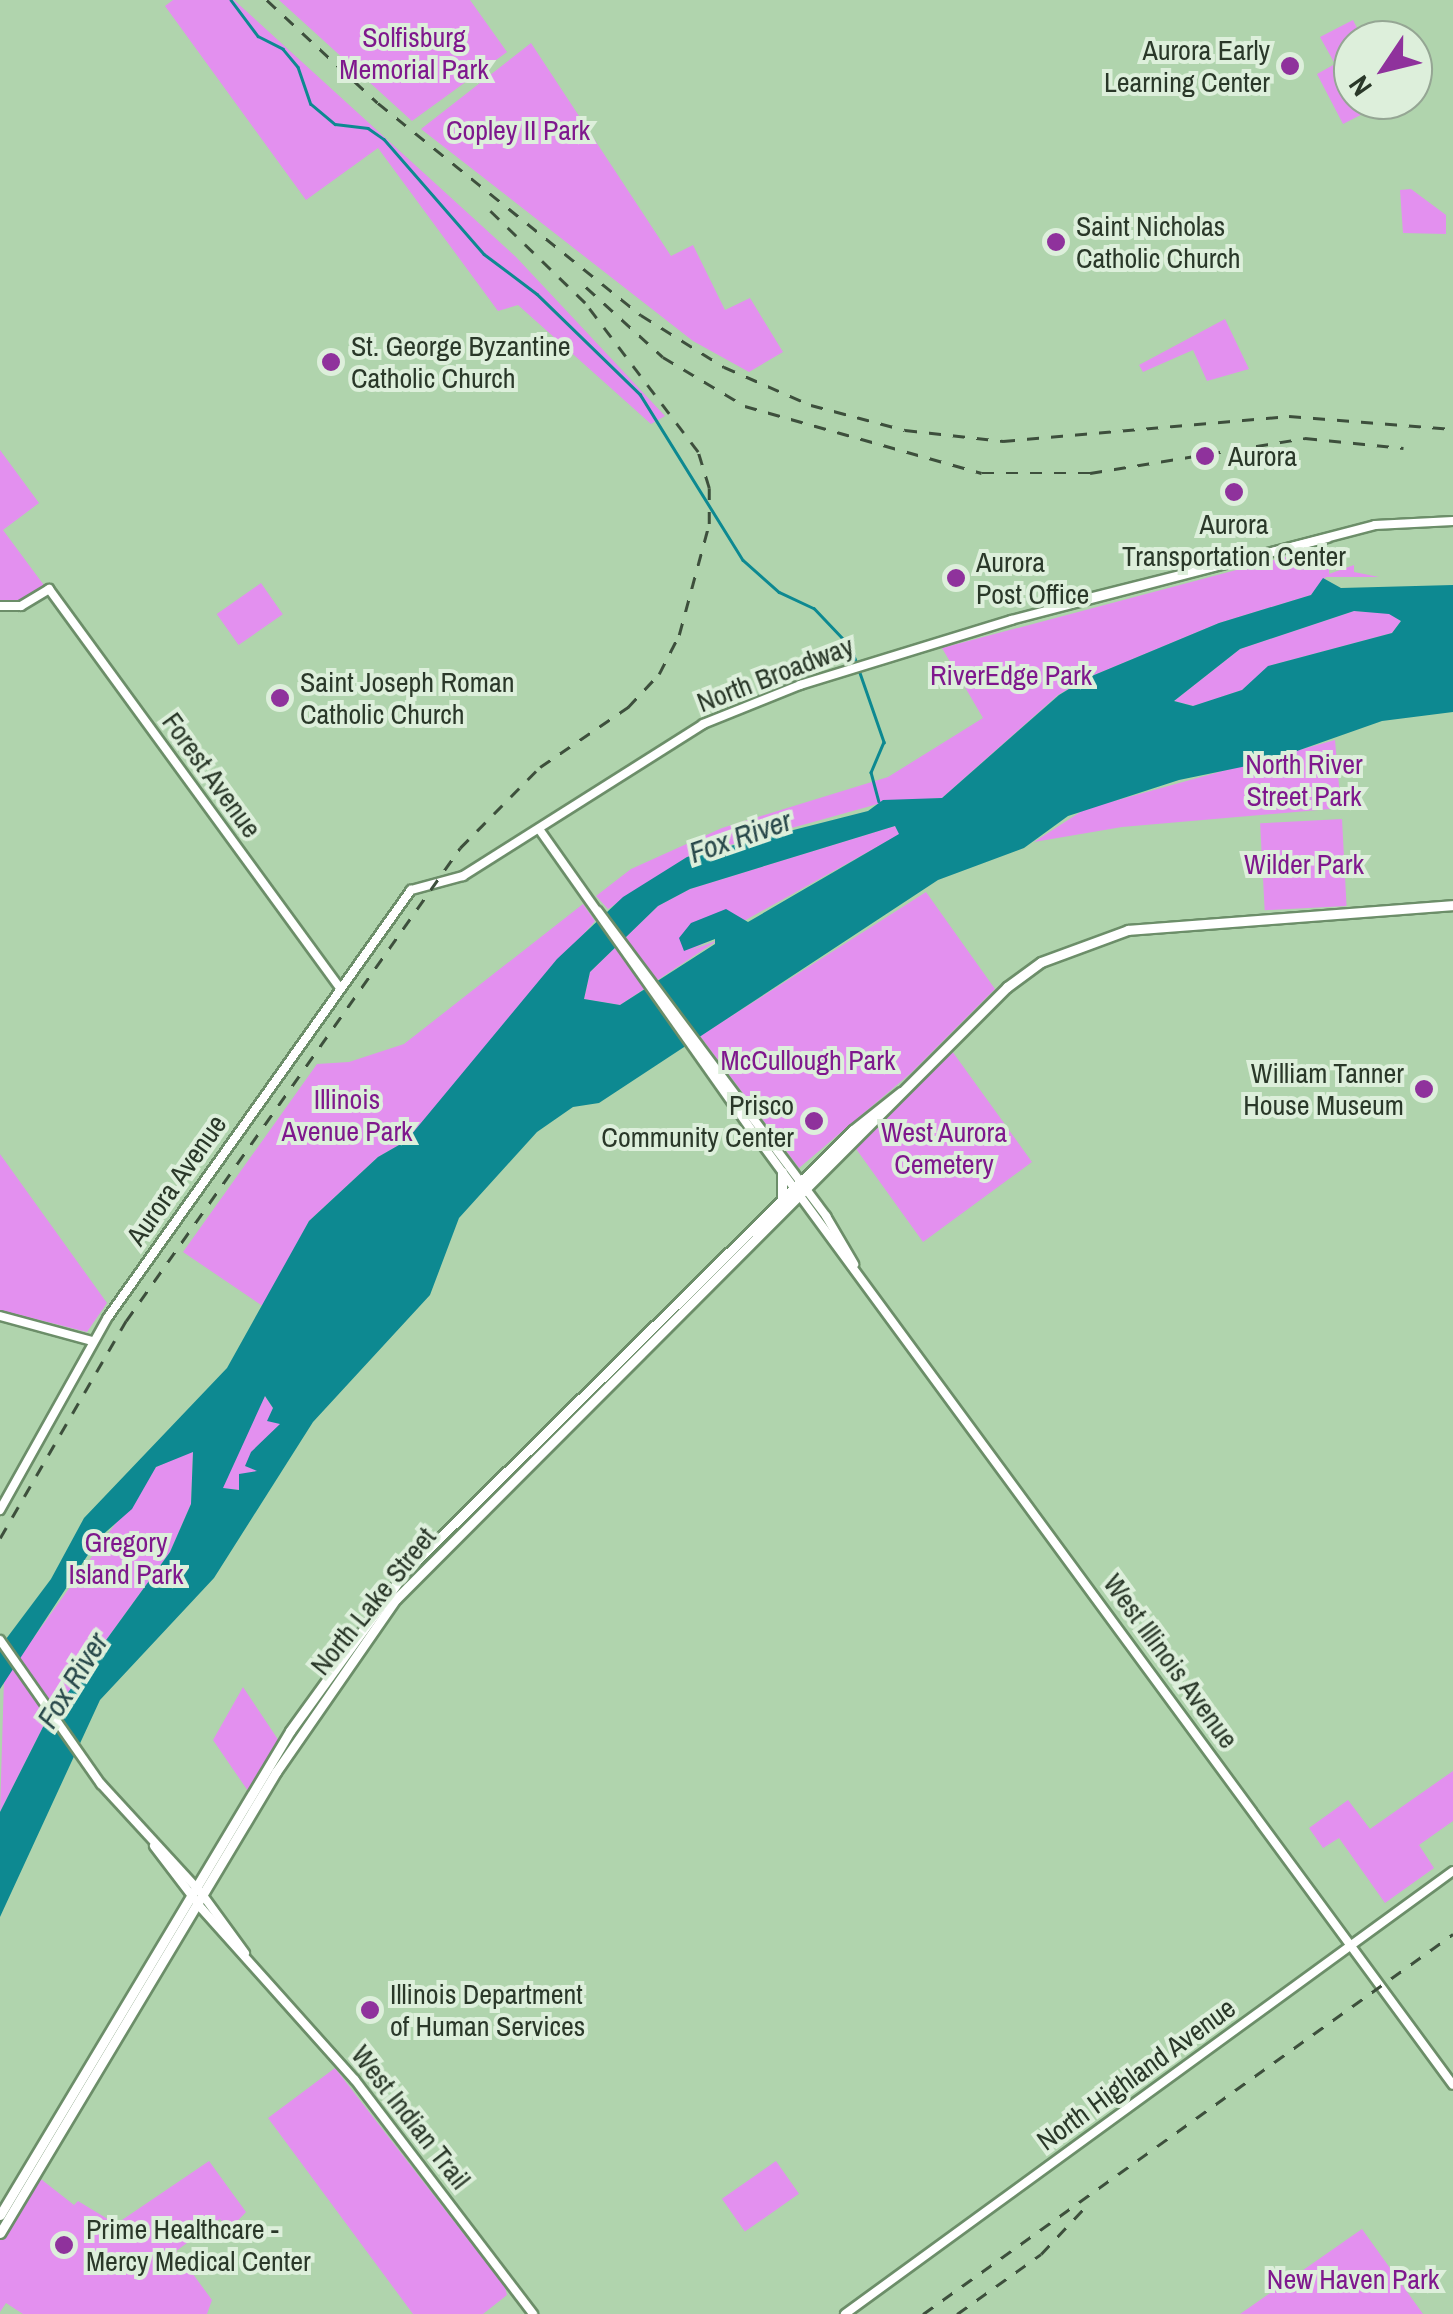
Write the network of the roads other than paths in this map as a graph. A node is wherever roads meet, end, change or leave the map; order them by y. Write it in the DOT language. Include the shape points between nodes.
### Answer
graph roads {
  1 [pos="1453,521"];
  2 [pos="0,606"];
  3 [pos="538,829"];
  4 [pos="411,890"];
  5 [pos="1453,905"];
  6 [pos="340,987"];
  7 [pos="695,1045"];
  8 [pos="782,1172"];
  9 [pos="801,1190"];
  10 [pos="781,1202"];
  11 [pos="0,1316"];
  12 [pos="92,1341"];
  13 [pos="0,1510"];
  14 [pos="0,1640"];
  15 [pos="1453,1871"];
  16 [pos="196,1895"];
  17 [pos="1351,1945"];
  18 [pos="1453,2084"];
  19 [pos="0,2215"];
  20 [pos="0,2233"];
  21 [pos="533,2314"];
  22 [pos="845,2314"];
  1 -- 3 [label="main road, North Broadway" via="1389,522 859,664 728,710"];
  2 -- 6 [label="main road, Forest Avenue" via="22,606 49,589"];
  3 -- 4 [label="main road, North Broadway" via="463,876"];
  3 -- 7 [label="main road, West Illinois Avenue"];
  4 -- 6 [label="main road, Aurora Avenue"];
  5 -- 9 [label="main road, North Lake Street" via="1111,934 1022,973"];
  6 -- 12 [label="main road, Aurora Avenue"];
  7 -- 8 [label="main road, West Illinois Avenue"];
  7 -- 9 [label="main road, West Illinois Avenue"];
  8 -- 9 [label="main road, West Illinois Avenue"];
  8 -- 10 [label="main road"];
  9 -- 10 [label="main road, North Lake Street"];
  9 -- 16 [label="main road, North Lake Street" via="417,1574 297,1738"];
  9 -- 17 [label="main road, West Illinois Avenue"];
  10 -- 16 [label="main road, North Lake Street" via="405,1572 290,1731"];
  11 -- 12 [label="main road"];
  12 -- 13 [label="main road, Aurora Avenue"];
  14 -- 16 [label="main road, West Indian Trail" via="124,1812"];
  15 -- 17 [label="main road, North Highland Avenue"];
  16 -- 19 [label="main road, North Lake Street"];
  16 -- 20 [label="main road, North Lake Street"];
  16 -- 21 [label="main road, West Indian Trail" via="355,2080"];
  17 -- 18 [label="main road, West Illinois Avenue"];
  17 -- 22 [label="main road, North Highland Avenue"];
}
